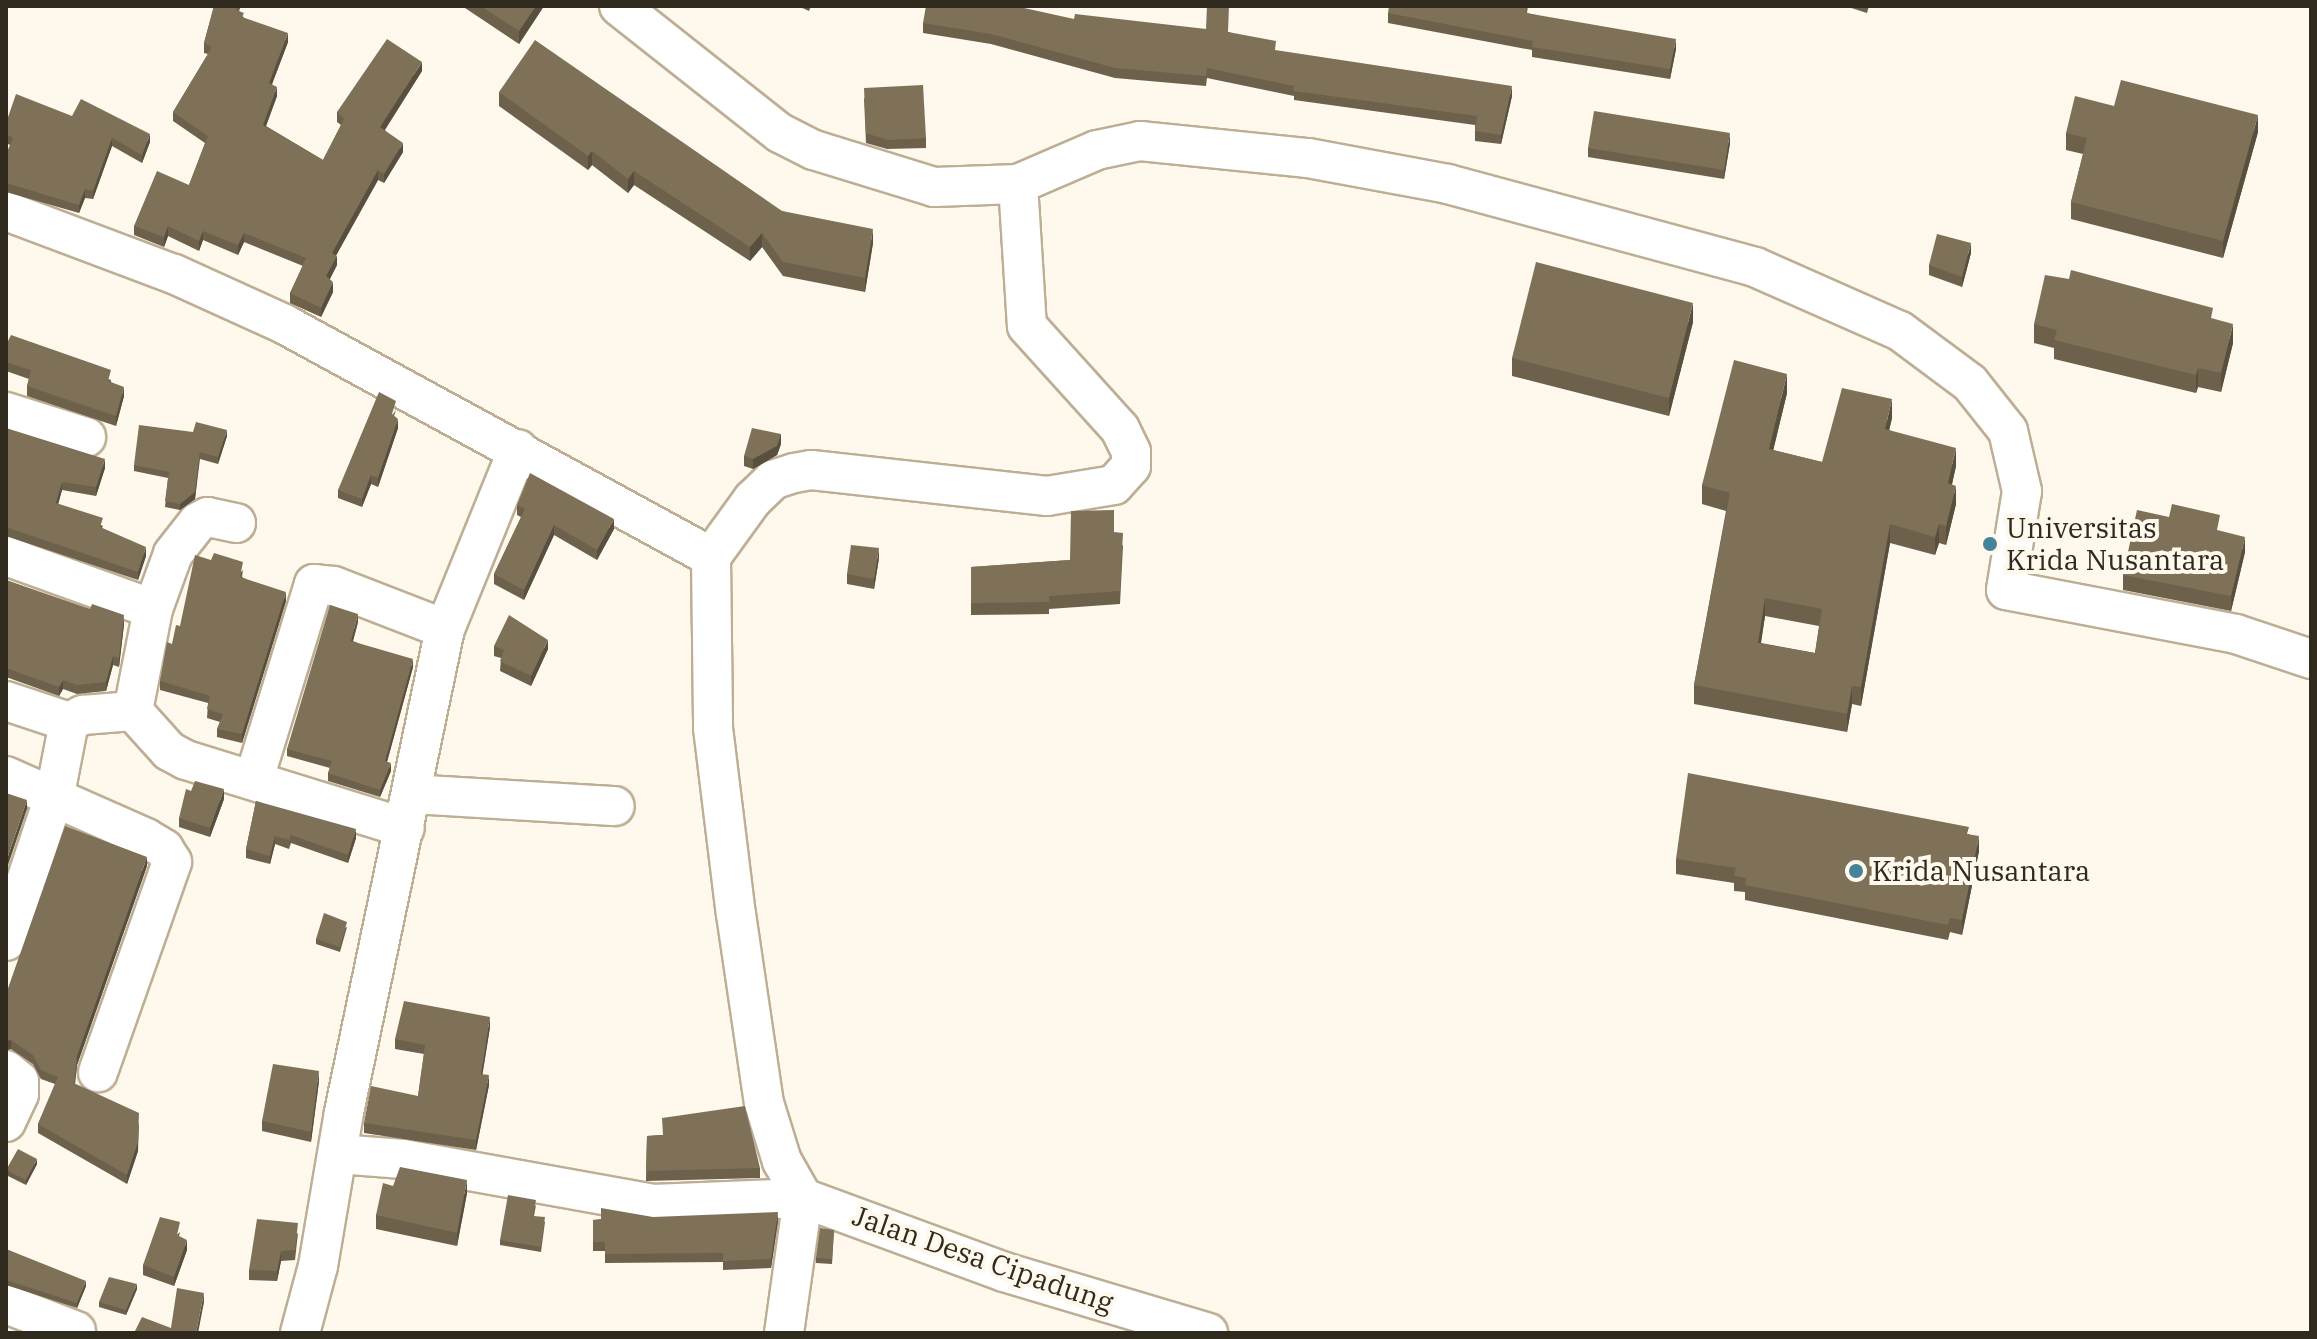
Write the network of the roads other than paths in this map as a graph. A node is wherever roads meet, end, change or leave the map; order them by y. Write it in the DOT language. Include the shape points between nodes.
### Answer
graph roads {
  1 [pos="619,6"];
  2 [pos="1018,184"];
  3 [pos="6,211"];
  4 [pos="6,412"];
  5 [pos="86,437"];
  6 [pos="518,449"];
  7 [pos="236,523"];
  8 [pos="6,556"];
  9 [pos="711,557"];
  10 [pos="153,609"];
  11 [pos="445,629"];
  12 [pos="2311,659"];
  13 [pos="6,701"];
  14 [pos="133,711"];
  15 [pos="69,722"];
  16 [pos="6,776"];
  17 [pos="254,779"];
  18 [pos="55,794"];
  19 [pos="615,806"];
  20 [pos="408,811"];
  21 [pos="8,932"];
  22 [pos="6,1070"];
  23 [pos="98,1072"];
  24 [pos="6,1122"];
  25 [pos="338,1154"];
  26 [pos="803,1198"];
  27 [pos="6,1304"];
  28 [pos="76,1331"];
  29 [pos="300,1333"];
  30 [pos="784,1333"];
  31 [pos="1208,1333"];
  1 -- 2 [label="street" via="780,133 814,150 934,187"];
  2 -- 9 [label="street" via="1027,326 1120,429 1131,452 1124,478 1093,492 1047,496 811,470 794,473 773,480 753,499"];
  2 -- 12 [label="street" via="1097,150 1140,141 1308,158 1448,184 1755,267 1900,331 1970,383 2008,431 2022,491 2006,590 2236,634"];
  3 -- 6 [label="street" via="255,310"];
  4 -- 5 [label="street"];
  6 -- 9 [label="street"];
  6 -- 11 [label="street"];
  7 -- 10 [label="street" via="208,517 198,522 173,554"];
  8 -- 10 [label="street"];
  9 -- 26 [label="street" via="713,728 736,914 764,1103 782,1161"];
  10 -- 14 [label="street"];
  11 -- 17 [label="street" via="334,586 314,584"];
  11 -- 20 [label="street"];
  13 -- 15 [label="street"];
  14 -- 15 [label="street" via="83,715"];
  14 -- 17 [label="street" via="169,751"];
  15 -- 18 [label="street"];
  16 -- 18 [label="street"];
  17 -- 20 [label="street"];
  18 -- 21 [label="street"];
  18 -- 23 [label="street" via="146,838 164,849 172,862"];
  19 -- 20 [label="street"];
  20 -- 25 [label="street"];
  22 -- 24 [label="street" via="19,1081"];
  25 -- 26 [label="street" via="403,1159 652,1204"];
  25 -- 29 [label="street"];
  26 -- 30 [label="street"];
  26 -- 31 [label="street, Jalan Desa Cipadung" via="1004,1272"];
  27 -- 28 [label="street"];
}
